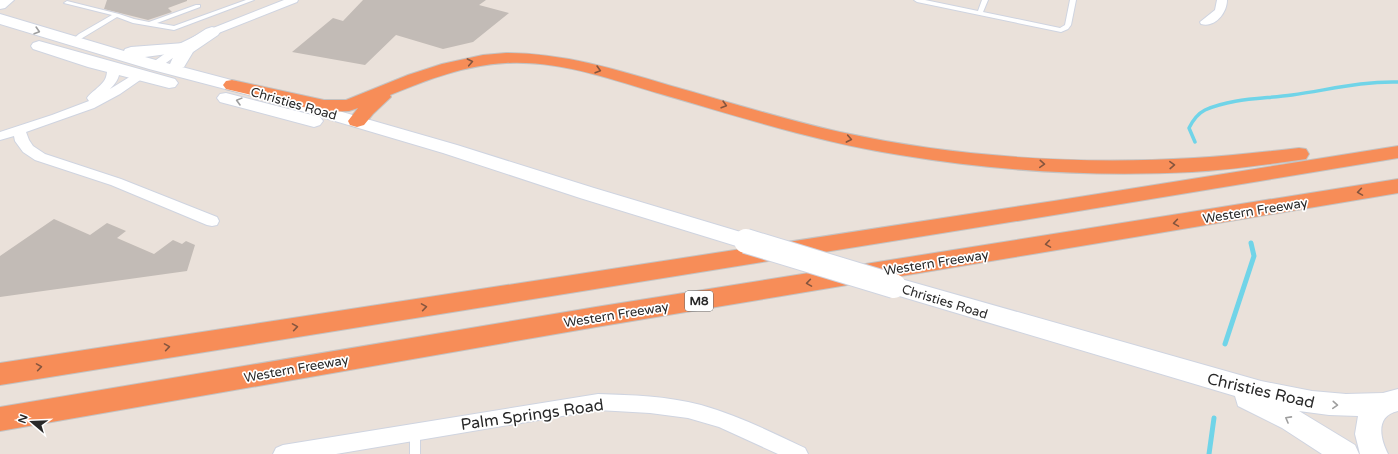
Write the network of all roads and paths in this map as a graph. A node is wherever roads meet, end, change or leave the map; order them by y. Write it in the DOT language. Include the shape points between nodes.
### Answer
graph roads {
  1 [pos="7,0"];
  2 [pos="251,0"];
  3 [pos="293,0"];
  4 [pos="917,0"];
  5 [pos="985,0"];
  6 [pos="1073,0"];
  7 [pos="1222,0"];
  8 [pos="67,3"];
  9 [pos="0,5"];
  10 [pos="198,6"];
  11 [pos="980,13"];
  12 [pos="117,15"];
  13 [pos="0,19"];
  14 [pos="1205,22"];
  15 [pos="149,24"];
  16 [pos="212,32"];
  17 [pos="0,34"];
  18 [pos="74,41"];
  19 [pos="181,47"];
  20 [pos="156,65"];
  21 [pos="113,68"];
  22 [pos="181,72"];
  23 [pos="140,76"];
  24 [pos="414,78"];
  25 [pos="232,85"];
  26 [pos="76,110"];
  27 [pos="357,121"];
  28 [pos="19,129"];
  29 [pos="0,136"];
  30 [pos="1398,144"];
  31 [pos="1398,152"];
  32 [pos="461,162"];
  33 [pos="1398,186"];
  34 [pos="587,193"];
  35 [pos="212,221"];
  36 [pos="1188,373"];
  37 [pos="0,374"];
  38 [pos="1390,402"];
  39 [pos="0,419"];
  40 [pos="415,431"];
  41 [pos="283,454"];
  42 [pos="415,454"];
  43 [pos="798,454"];
  44 [pos="1345,454"];
  45 [pos="1374,454"];
  1 -- 9 [label="main road"];
  2 -- 15 [label="lane" via="174,28"];
  3 -- 16 [label="street"];
  4 -- 11 [label="lane"];
  5 -- 11 [label="lane"];
  6 -- 11 [label="lane" via="1068,25 1061,30"];
  7 -- 14 [label="street" via="1218,15"];
  8 -- 12 [label="lane"];
  10 -- 15 [label="lane"];
  12 -- 15 [label="lane"];
  12 -- 18 [label="lane"];
  13 -- 18 [label="main road, Christies Road, one-way"];
  16 -- 19 [label="street"];
  16 -- 22 [label="main road" via="183,53 178,61"];
  17 -- 21 [label="main road, Christies Road"];
  18 -- 19 [label="main road" via="138,52"];
  18 -- 20 [label="main road, Christies Road"];
  19 -- 20 [label="street"];
  20 -- 22 [label="main road, Christies Road"];
  20 -- 23 [label="main road"];
  21 -- 23 [label="main road, Christies Road"];
  21 -- 26 [label="street" via="114,74 103,90"];
  22 -- 25 [label="main road, Christies Road"];
  23 -- 26 [label="street" via="104,98"];
  32 -- 23 [label="main road, Christies Road, one-way"];
  24 -- 25 [label="highway" via="349,105 335,106 324,106"];
  24 -- 27 [label="highway" via="377,101"];
  24 -- 30 [label="highway, one-way" via="450,66 483,60 511,57 554,60 584,66 842,138 960,157 1064,166 1194,164"];
  25 -- 27 [label="main road, Christies Road"];
  26 -- 28 [label="street"];
  27 -- 32 [label="main road" via="358,126 362,128"];
  27 -- 34 [label="main road, Christies Road"];
  28 -- 29 [label="street"];
  28 -- 35 [label="street" via="22,141 28,149 40,157 116,182"];
  37 -- 31 [label="highway, one-way"];
  32 -- 34 [label="main road, Christies Road"];
  33 -- 39 [label="highway, Western Freeway / M8, one-way" via="580,320"];
  34 -- 36 [label="main road, Christies Road, bridge"];
  36 -- 38 [label="main road, Christies Road, one-way" via="1290,400 1354,406"];
  44 -- 36 [label="main road, Christies Road, one-way" via="1291,420 1252,400"];
  38 -- 45 [label="main road" via="1372,414 1368,428 1370,446"];
  40 -- 41 [label="street, Palm Springs Road"];
  40 -- 42 [label="lane"];
  40 -- 43 [label="street, Palm Springs Road" via="598,402 649,404 701,413 738,426"];
}
